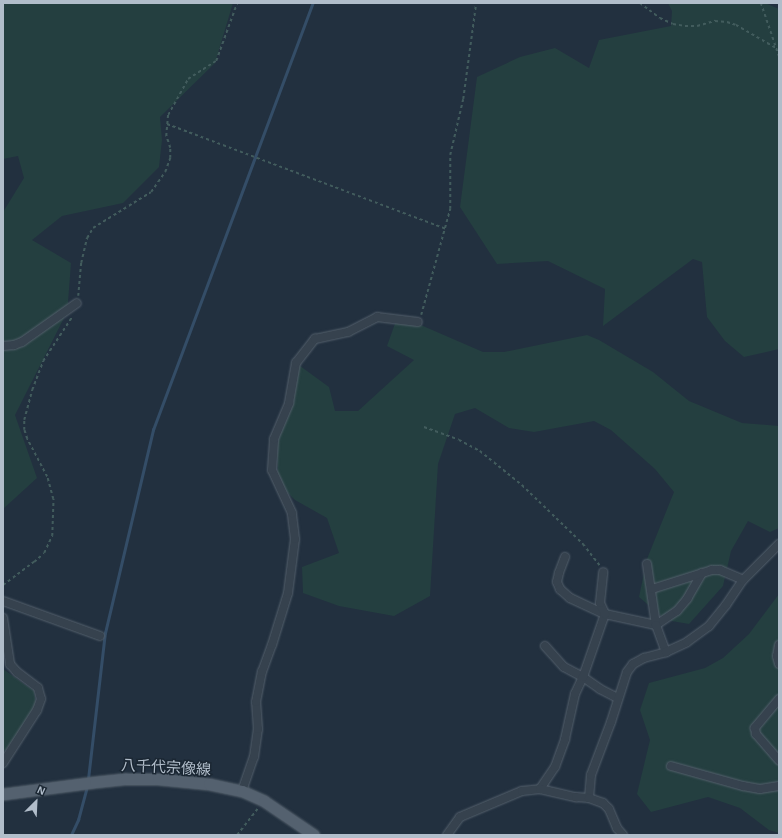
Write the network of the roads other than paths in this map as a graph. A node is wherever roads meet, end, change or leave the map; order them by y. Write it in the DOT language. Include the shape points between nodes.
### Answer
graph roads {
  1 [pos="77,303"];
  2 [pos="418,322"];
  3 [pos="3,346"];
  4 [pos="779,544"];
  5 [pos="565,558"];
  6 [pos="647,564"];
  7 [pos="602,572"];
  8 [pos="702,574"];
  9 [pos="743,580"];
  10 [pos="652,589"];
  11 [pos="3,601"];
  12 [pos="605,614"];
  13 [pos="3,618"];
  14 [pos="656,625"];
  15 [pos="100,636"];
  16 [pos="545,646"];
  17 [pos="779,646"];
  18 [pos="666,652"];
  19 [pos="779,664"];
  20 [pos="583,677"];
  21 [pos="618,698"];
  22 [pos="779,699"];
  23 [pos="779,760"];
  24 [pos="3,763"];
  25 [pos="671,766"];
  26 [pos="779,786"];
  27 [pos="540,789"];
  28 [pos="242,791"];
  29 [pos="3,794"];
  30 [pos="589,798"];
  31 [pos="314,835"];
  32 [pos="447,835"];
  33 [pos="623,835"];
  1 -- 3 [label="street" via="22,342"];
  2 -- 28 [label="street" via="377,317 348,332 315,339 296,363 289,403 274,440 272,470 292,513 295,538 288,593 262,672 256,702 258,730 255,750"];
  4 -- 9 [label="street"];
  5 -- 12 [label="street" via="558,573 557,582 560,589 579,603"];
  6 -- 10 [label="street"];
  7 -- 12 [label="street" via="600,603"];
  8 -- 9 [label="street" via="720,570"];
  8 -- 10 [label="street"];
  8 -- 14 [label="street" via="687,600 677,611"];
  9 -- 18 [label="street" via="709,626 687,642"];
  10 -- 14 [label="street"];
  11 -- 15 [label="street"];
  12 -- 14 [label="street"];
  12 -- 20 [label="street"];
  13 -- 24 [label="street" via="10,664 38,688 41,699 37,710"];
  14 -- 18 [label="street"];
  16 -- 20 [label="street" via="564,667"];
  17 -- 19 [label="street"];
  18 -- 21 [label="street" via="644,658 634,664 627,672"];
  20 -- 21 [label="street"];
  20 -- 27 [label="street" via="575,694 565,739 555,767"];
  21 -- 30 [label="street" via="591,775"];
  22 -- 23 [label="street" via="755,728 756,734"];
  25 -- 26 [label="street" via="760,790"];
  27 -- 30 [label="street"];
  27 -- 32 [label="street" via="522,791 460,817"];
  28 -- 29 [label="main road, 八千代宗像線" via="209,784 126,779"];
  28 -- 31 [label="main road, 八千代宗像線" via="264,801"];
  30 -- 33 [label="street" via="604,803"];
}
